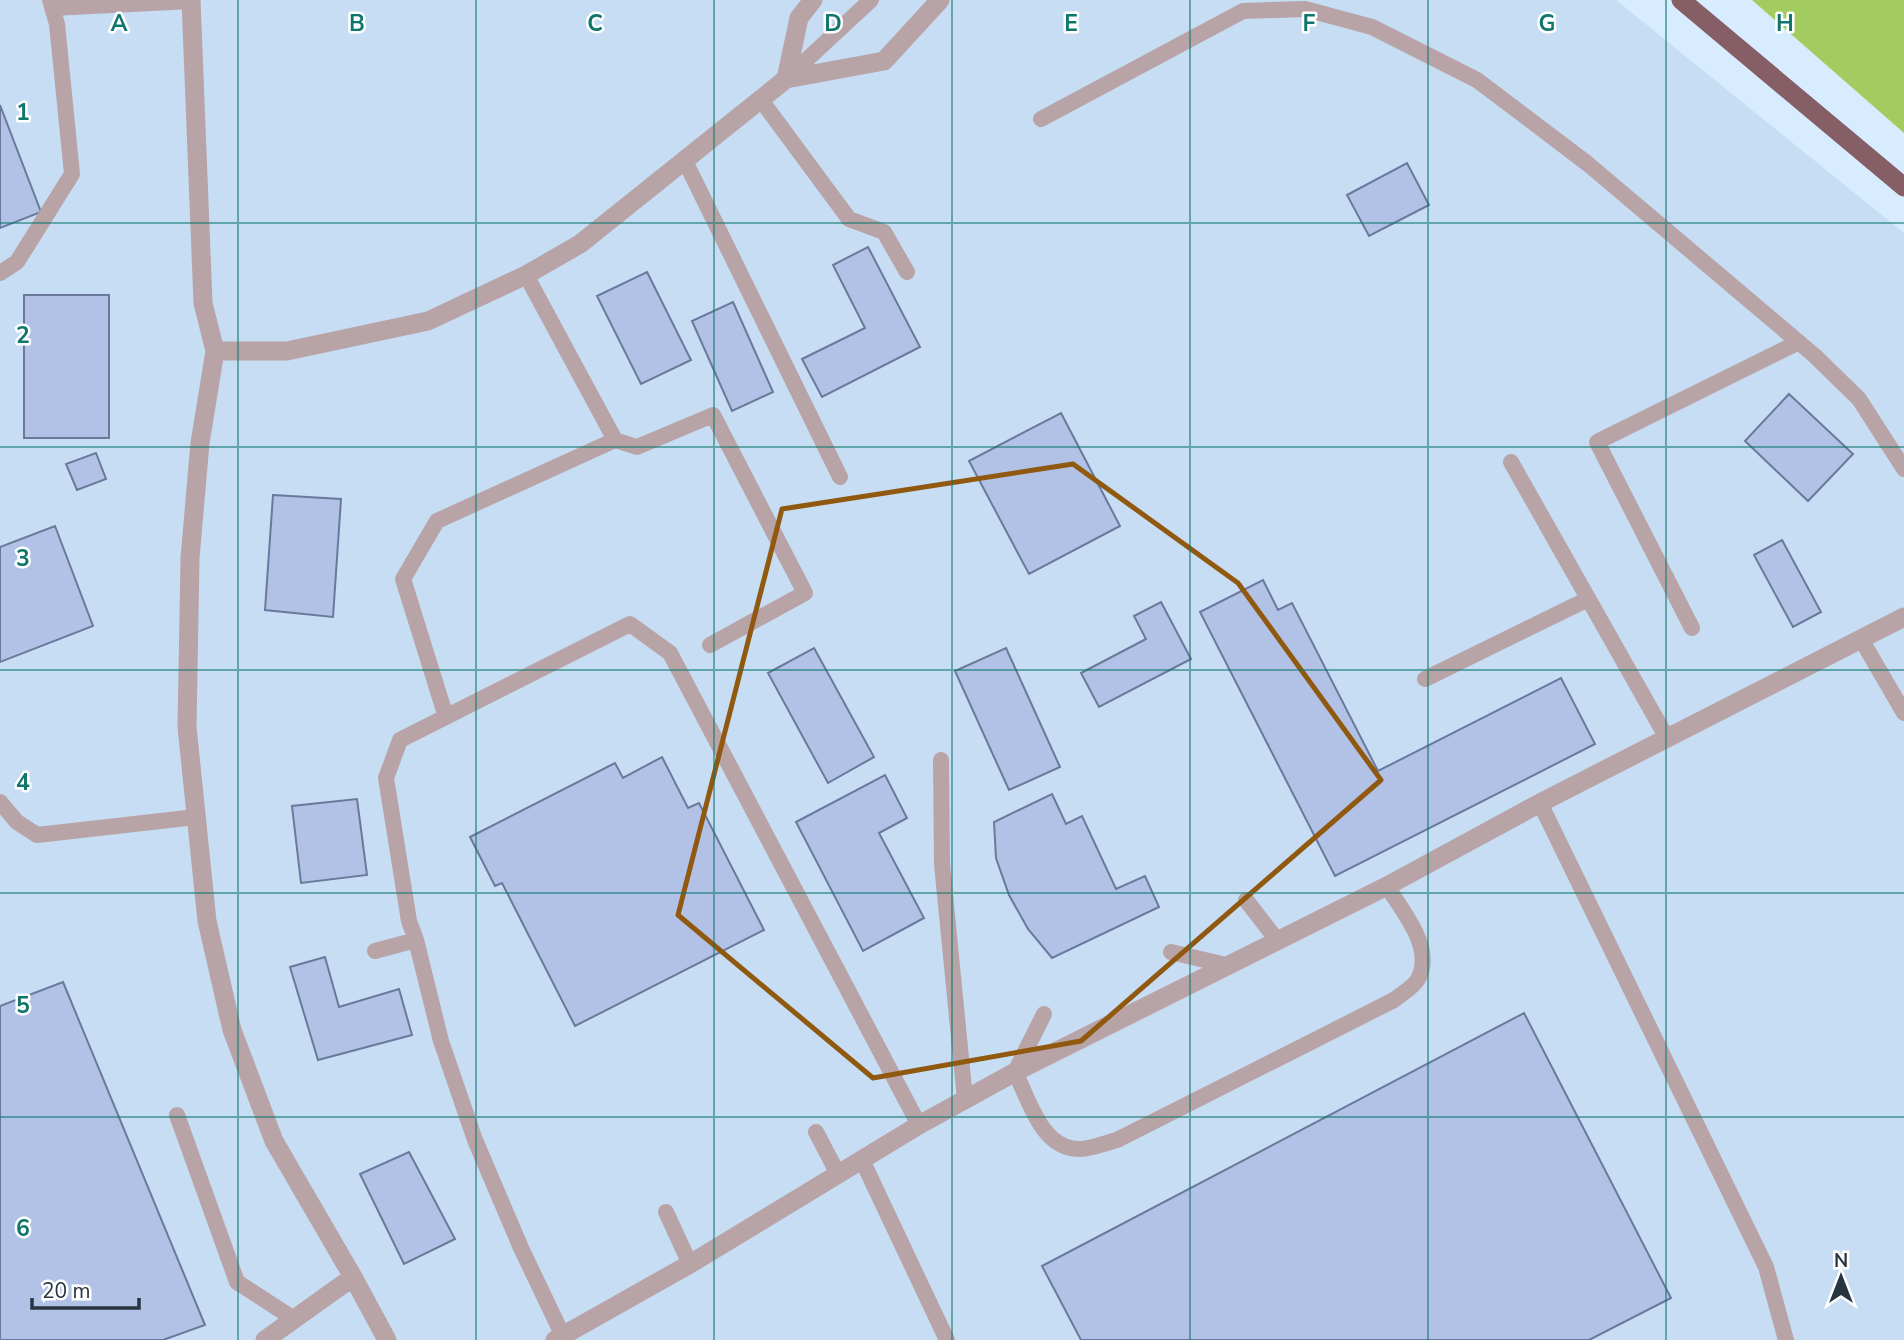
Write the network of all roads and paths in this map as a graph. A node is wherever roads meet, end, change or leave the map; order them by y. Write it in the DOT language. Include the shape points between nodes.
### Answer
graph roads {
  1 [pos="813,0"];
  2 [pos="871,0"];
  3 [pos="940,0"];
  4 [pos="1681,0"];
  5 [pos="191,1"];
  6 [pos="51,4"];
  7 [pos="801,9"];
  8 [pos="786,79"];
  9 [pos="761,100"];
  10 [pos="1041,119"];
  11 [pos="684,159"];
  12 [pos="1904,187"];
  13 [pos="907,272"];
  14 [pos="0,273"];
  15 [pos="526,275"];
  16 [pos="1799,342"];
  17 [pos="215,351"];
  18 [pos="615,440"];
  19 [pos="1511,462"];
  20 [pos="1904,469"];
  21 [pos="840,477"];
  22 [pos="1588,599"];
  23 [pos="1904,617"];
  24 [pos="1692,628"];
  25 [pos="1861,639"];
  26 [pos="710,645"];
  27 [pos="1425,679"];
  28 [pos="1904,713"];
  29 [pos="446,717"];
  30 [pos="1667,738"];
  31 [pos="941,761"];
  32 [pos="0,802"];
  33 [pos="1540,803"];
  34 [pos="196,817"];
  35 [pos="1387,886"];
  36 [pos="1246,900"];
  37 [pos="416,940"];
  38 [pos="1277,940"];
  39 [pos="375,951"];
  40 [pos="1171,952"];
  41 [pos="1226,965"];
  42 [pos="1044,1014"];
  43 [pos="1015,1072"];
  44 [pos="965,1099"];
  45 [pos="177,1115"];
  46 [pos="919,1125"];
  47 [pos="816,1132"];
  48 [pos="862,1160"];
  49 [pos="838,1174"];
  50 [pos="666,1212"];
  51 [pos="690,1264"];
  52 [pos="353,1277"];
  53 [pos="294,1319"];
  54 [pos="559,1338"];
  55 [pos="265,1340"];
  56 [pos="387,1340"];
  57 [pos="946,1340"];
  58 [pos="1786,1340"];
  1 -- 7 [label="street"];
  2 -- 8 [label="lane"];
  3 -- 8 [label="street" via="884,61"];
  4 -- 12 [label="highway"];
  5 -- 6 [label="lane"];
  5 -- 17 [label="street" via="203,303"];
  6 -- 14 [label="lane" via="57,24 72,174 17,261"];
  7 -- 8 [label="street"];
  8 -- 9 [label="street"];
  9 -- 11 [label="street"];
  9 -- 13 [label="lane" via="849,219 884,232"];
  10 -- 16 [label="lane" via="1243,10 1305,9 1372,27 1477,80 1588,164"];
  11 -- 15 [label="street" via="580,244"];
  11 -- 21 [label="lane"];
  15 -- 17 [label="street" via="428,321 286,351"];
  15 -- 18 [label="lane"];
  16 -- 20 [label="lane" via="1859,399"];
  16 -- 24 [label="lane" via="1597,442"];
  17 -- 34 [label="street" via="200,443 191,558 187,727"];
  18 -- 26 [label="lane" via="637,447 713,415 805,593"];
  18 -- 29 [label="lane" via="437,521 403,579"];
  19 -- 22 [label="lane"];
  22 -- 27 [label="lane"];
  22 -- 30 [label="lane"];
  23 -- 25 [label="street"];
  25 -- 28 [label="lane"];
  25 -- 30 [label="street"];
  29 -- 37 [label="lane" via="400,740 386,778"];
  29 -- 46 [label="lane" via="630,624 670,653"];
  30 -- 33 [label="street"];
  31 -- 44 [label="lane" via="942,864"];
  32 -- 34 [label="lane" via="17,822 37,835"];
  33 -- 35 [label="street"];
  33 -- 58 [label="lane" via="1766,1267"];
  34 -- 52 [label="street" via="206,921 232,1030 274,1141"];
  35 -- 38 [label="street"];
  35 -- 43 [label="lane" via="1413,927 1424,960 1418,981 1394,1000 1117,1140 1080,1149 1061,1146 1046,1134"];
  36 -- 38 [label="lane"];
  37 -- 39 [label="lane"];
  37 -- 54 [label="lane" via="441,1041 475,1140"];
  38 -- 41 [label="street"];
  40 -- 41 [label="lane"];
  41 -- 43 [label="street"];
  42 -- 43 [label="lane"];
  43 -- 44 [label="street"];
  44 -- 46 [label="street"];
  45 -- 53 [label="lane" via="237,1282"];
  46 -- 48 [label="street"];
  47 -- 49 [label="lane"];
  48 -- 49 [label="street"];
  48 -- 57 [label="lane"];
  49 -- 51 [label="street"];
  50 -- 51 [label="lane"];
  51 -- 54 [label="street"];
  52 -- 53 [label="street"];
  52 -- 56 [label="street"];
  53 -- 55 [label="street"];
}
